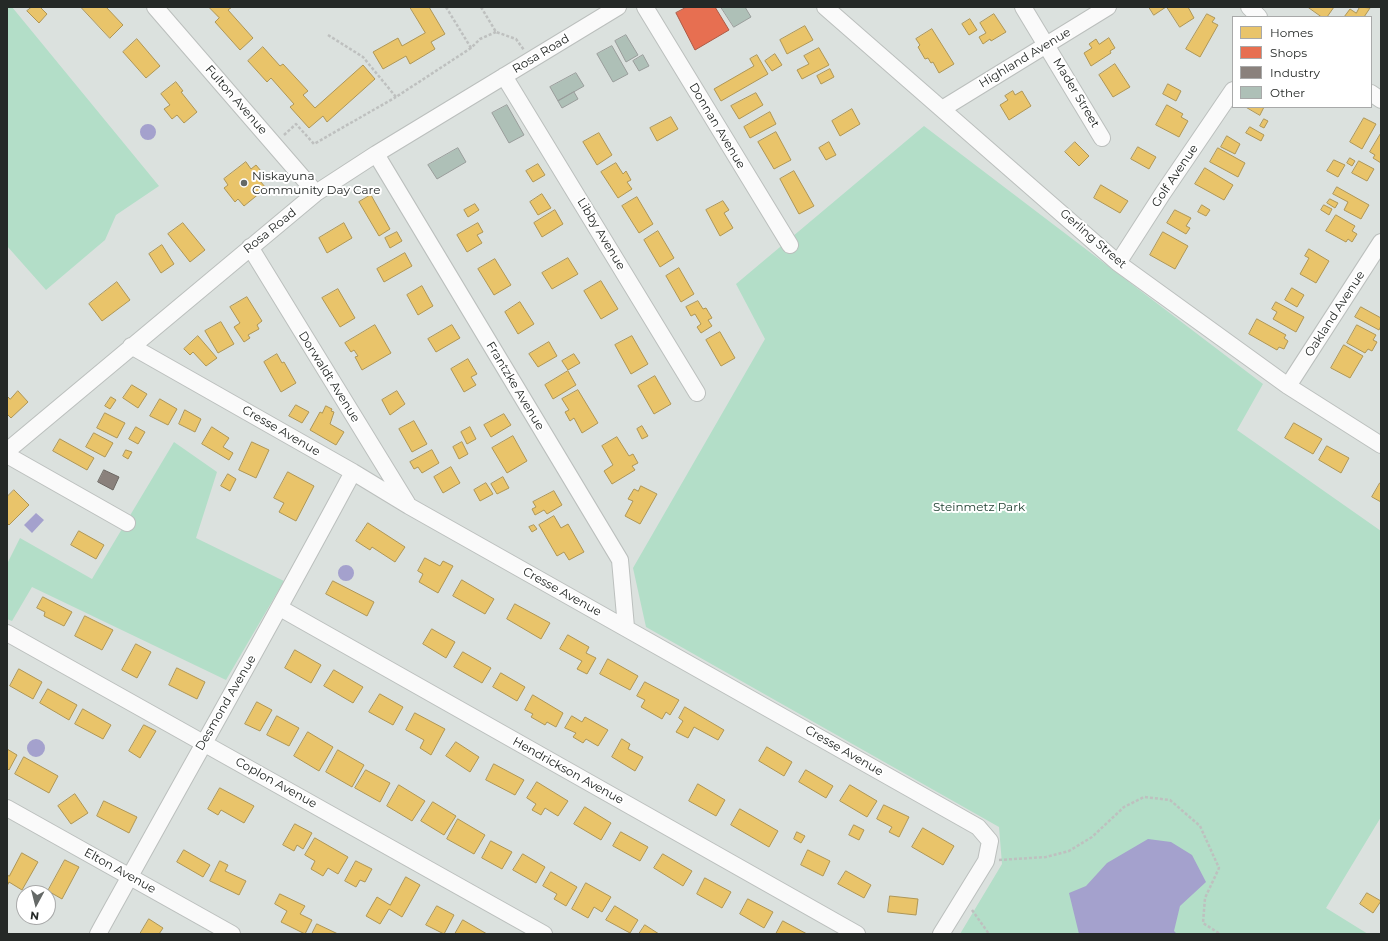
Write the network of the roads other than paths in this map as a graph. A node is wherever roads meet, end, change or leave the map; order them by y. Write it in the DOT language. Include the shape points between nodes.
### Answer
graph roads {
  1 [pos="155,7"];
  2 [pos="617,7"];
  3 [pos="645,7"];
  4 [pos="825,7"];
  5 [pos="1024,7"];
  6 [pos="1108,7"];
  7 [pos="1249,7"];
  8 [pos="1258,16"];
  9 [pos="1047,45"];
  10 [pos="504,76"];
  11 [pos="1232,91"];
  12 [pos="1372,94"];
  13 [pos="1381,100"];
  14 [pos="942,109"];
  15 [pos="1102,138"];
  16 [pos="376,154"];
  17 [pos="316,193"];
  18 [pos="1381,242"];
  19 [pos="790,245"];
  20 [pos="250,247"];
  21 [pos="1118,263"];
  22 [pos="132,346"];
  23 [pos="1288,386"];
  24 [pos="697,392"];
  25 [pos="1381,445"];
  26 [pos="7,451"];
  27 [pos="7,455"];
  28 [pos="353,472"];
  29 [pos="409,506"];
  30 [pos="127,523"];
  31 [pos="280,608"];
  32 [pos="626,627"];
  33 [pos="7,632"];
  34 [pos="203,742"];
  35 [pos="7,808"];
  36 [pos="130,877"];
  37 [pos="98,934"];
  38 [pos="232,934"];
  39 [pos="544,934"];
  40 [pos="857,934"];
  41 [pos="942,934"];
  1 -- 17 [label="street, Fulton Avenue"];
  2 -- 10 [label="street, Rosa Road"];
  3 -- 19 [label="street, Donnan Avenue"];
  4 -- 14 [label="street, Gerling Street"];
  5 -- 9 [label="street, Mader Street"];
  6 -- 9 [label="street, Highland Avenue"];
  7 -- 8 [label="street"];
  9 -- 14 [label="street, Highland Avenue"];
  9 -- 15 [label="street, Mader Street"];
  10 -- 16 [label="street, Rosa Road"];
  10 -- 24 [label="street, Libby Avenue"];
  11 -- 21 [label="street, Golf Avenue"];
  12 -- 13 [label="street"];
  14 -- 21 [label="street, Gerling Street"];
  16 -- 17 [label="street, Rosa Road"];
  16 -- 32 [label="street, Frantzke Avenue" via="620,560"];
  17 -- 20 [label="street, Rosa Road"];
  18 -- 23 [label="street, Oakland Avenue"];
  20 -- 22 [label="street, Rosa Road"];
  20 -- 29 [label="street, Dorwaldt Avenue"];
  21 -- 23 [label="street, Gerling Street"];
  22 -- 26 [label="street, Rosa Road"];
  22 -- 28 [label="street, Cresse Avenue"];
  23 -- 25 [label="street, Gerling Street"];
  27 -- 30 [label="street"];
  28 -- 29 [label="street, Cresse Avenue"];
  28 -- 31 [label="street, Desmond Avenue"];
  29 -- 32 [label="street, Cresse Avenue"];
  31 -- 34 [label="street, Desmond Avenue"];
  31 -- 40 [label="street, Hendrickson Avenue"];
  32 -- 41 [label="street, Cresse Avenue" via="978,827 990,841 986,861"];
  33 -- 34 [label="street, Coplon Avenue"];
  34 -- 36 [label="street, Desmond Avenue"];
  34 -- 39 [label="street, Coplon Avenue"];
  35 -- 36 [label="street, Elton Avenue"];
  36 -- 37 [label="street, Desmond Avenue"];
  36 -- 38 [label="street, Elton Avenue"];
}
